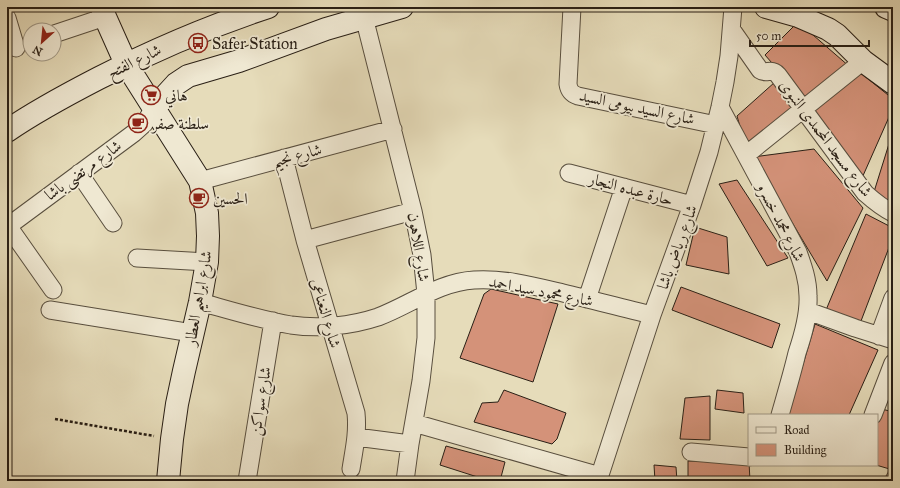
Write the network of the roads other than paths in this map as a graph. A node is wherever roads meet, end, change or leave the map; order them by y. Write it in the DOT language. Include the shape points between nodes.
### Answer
graph roads {
  1 [pos="268,7"];
  2 [pos="402,7"];
  3 [pos="572,7"];
  4 [pos="733,7"];
  5 [pos="766,7"];
  6 [pos="886,7"];
  7 [pos="893,10"];
  8 [pos="104,12"];
  9 [pos="364,17"];
  10 [pos="7,18"];
  11 [pos="62,30"];
  12 [pos="732,30"];
  13 [pos="18,47"];
  14 [pos="863,61"];
  15 [pos="126,64"];
  16 [pos="893,83"];
  17 [pos="720,107"];
  18 [pos="154,108"];
  19 [pos="803,109"];
  20 [pos="716,124"];
  21 [pos="393,129"];
  22 [pos="7,131"];
  23 [pos="746,155"];
  24 [pos="284,158"];
  25 [pos="79,173"];
  26 [pos="569,173"];
  27 [pos="200,181"];
  28 [pos="624,187"];
  29 [pos="692,205"];
  30 [pos="413,211"];
  31 [pos="893,213"];
  32 [pos="113,223"];
  33 [pos="8,226"];
  34 [pos="305,240"];
  35 [pos="137,258"];
  36 [pos="207,262"];
  37 [pos="53,290"];
  38 [pos="426,294"];
  39 [pos="893,298"];
  40 [pos="587,299"];
  41 [pos="200,302"];
  42 [pos="50,310"];
  43 [pos="808,311"];
  44 [pos="652,315"];
  45 [pos="273,321"];
  46 [pos="330,326"];
  47 [pos="192,333"];
  48 [pos="886,338"];
  49 [pos="893,363"];
  50 [pos="780,414"];
  51 [pos="873,414"];
  52 [pos="414,423"];
  53 [pos="356,437"];
  54 [pos="410,444"];
  55 [pos="691,452"];
  56 [pos="748,457"];
  57 [pos="351,469"];
  58 [pos="893,474"];
  59 [pos="599,478"];
  60 [pos="168,481"];
  61 [pos="247,481"];
  62 [pos="405,481"];
  63 [pos="889,481"];
  1 -- 15 [label="street, شارع الفتح" via="172,43"];
  2 -- 9 [label="street"];
  3 -- 20 [label="street, شارع السيد بيومى السيد" via="568,84 572,93"];
  4 -- 12 [label="street, شارع رياض باشا"];
  5 -- 14 [label="street" via="798,16 828,29"];
  6 -- 7 [label="street"];
  8 -- 11 [label="street"];
  8 -- 15 [label="street, شارع ابراهيم العطار"];
  9 -- 18 [label="street" via="239,62 188,76 176,84"];
  9 -- 21 [label="street, شارع اللاهون"];
  10 -- 13 [label="street"];
  12 -- 17 [label="street, شارع رياض باشا"];
  12 -- 19 [label="street, شارع مسجد المحمدى النبوى" via="761,72 777,73"];
  14 -- 16 [label="street"];
  14 -- 19 [label="street"];
  15 -- 18 [label="street, شارع ابراهيم العطار"];
  15 -- 22 [label="street, شارع الفتح" via="69,93"];
  17 -- 20 [label="street, شارع رياض باشا"];
  17 -- 23 [label="street, شارع محمد خسرو"];
  18 -- 25 [label="street, شارع مرتضى باشا" via="144,124 134,133"];
  18 -- 27 [label="street, شارع ابراهيم العطار"];
  19 -- 23 [label="street"];
  19 -- 31 [label="street, شارع مسجد المحمدى النبوى" via="865,193"];
  20 -- 29 [label="street, شارع رياض باشا"];
  21 -- 24 [label="street, شارع نجيم"];
  21 -- 30 [label="street, شارع اللاهون"];
  23 -- 43 [label="street, شارع محمد خسرو" via="798,252 807,281"];
  24 -- 27 [label="street, شارع نجيم"];
  24 -- 34 [label="street, شارع النعناعى"];
  25 -- 32 [label="street"];
  25 -- 33 [label="street, شارع مرتضى باشا"];
  26 -- 28 [label="street, حارة عبده النجار"];
  27 -- 36 [label="street, شارع ابراهيم العطار" via="207,213"];
  28 -- 29 [label="street, حارة عبده النجار"];
  28 -- 40 [label="street"];
  29 -- 44 [label="street, شارع رياض باشا"];
  30 -- 34 [label="street"];
  30 -- 38 [label="street, شارع اللاهون" via="422,255"];
  33 -- 37 [label="street"];
  34 -- 46 [label="street, شارع النعناعى"];
  35 -- 36 [label="street"];
  36 -- 41 [label="street, شارع ابراهيم العطار"];
  38 -- 40 [label="street, شارع محمود سيد احمد" via="448,285 472,280 497,280"];
  38 -- 46 [label="street, شارع محمود سيد احمد" via="378,317"];
  38 -- 52 [label="street, شارع اللاهون" via="426,338"];
  39 -- 48 [label="street"];
  40 -- 44 [label="street, شارع محمود سيد احمد"];
  41 -- 45 [label="street, شارع محمود سيد احمد"];
  41 -- 47 [label="street, شارع ابراهيم العطار"];
  42 -- 47 [label="street"];
  43 -- 48 [label="street"];
  43 -- 50 [label="street, شارع محمد خسرو"];
  44 -- 59 [label="street, شارع رياض باشا"];
  45 -- 46 [label="street, شارع محمود سيد احمد" via="298,326"];
  45 -- 61 [label="street, شارع سواكن"];
  46 -- 53 [label="street, شارع النعناعى" via="353,402 357,425"];
  47 -- 60 [label="street, شارع ابراهيم العطار" via="172,439"];
  49 -- 51 [label="street"];
  52 -- 54 [label="street, شارع اللاهون"];
  52 -- 59 [label="street"];
  53 -- 54 [label="street"];
  53 -- 57 [label="street, شارع النعناعى"];
  54 -- 62 [label="street, شارع اللاهون"];
  55 -- 56 [label="street"];
  58 -- 63 [label="lane"];
}
